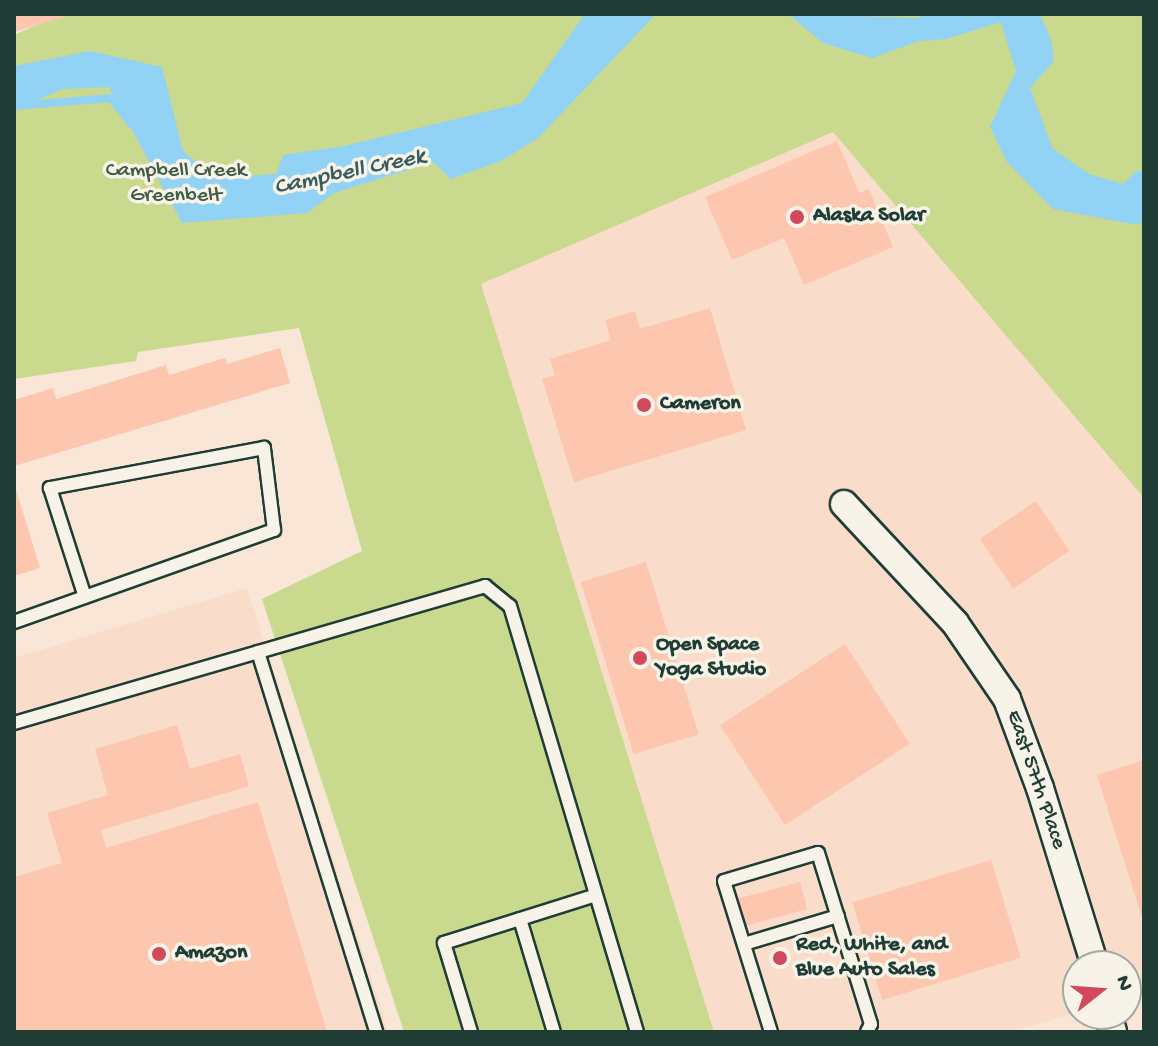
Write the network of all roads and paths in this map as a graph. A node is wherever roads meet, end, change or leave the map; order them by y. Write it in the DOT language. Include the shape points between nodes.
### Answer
graph roads {
  1 [pos="844,504"];
  2 [pos="85,597"];
  3 [pos="14,622"];
  4 [pos="258,652"];
  5 [pos="14,723"];
  6 [pos="596,895"];
  7 [pos="838,916"];
  8 [pos="520,919"];
  9 [pos="744,944"];
  10 [pos="1090,950"];
  11 [pos="376,1032"];
  12 [pos="471,1032"];
  13 [pos="554,1032"];
  14 [pos="637,1032"];
  15 [pos="771,1032"];
  16 [pos="867,1032"];
  1 -- 10 [label="street, East 57th Place" via="955,623 1007,699"];
  2 -- 2 [label="lane" via="50,488 264,448 274,530"];
  2 -- 3 [label="lane"];
  4 -- 5 [label="lane"];
  4 -- 6 [label="lane" via="485,586 510,606"];
  4 -- 11 [label="lane"];
  6 -- 8 [label="lane"];
  6 -- 14 [label="lane"];
  7 -- 9 [label="lane"];
  7 -- 9 [label="lane" via="818,853 724,881"];
  7 -- 16 [label="lane" via="871,1024"];
  8 -- 12 [label="lane" via="444,943"];
  8 -- 13 [label="lane"];
  9 -- 15 [label="lane"];
}
